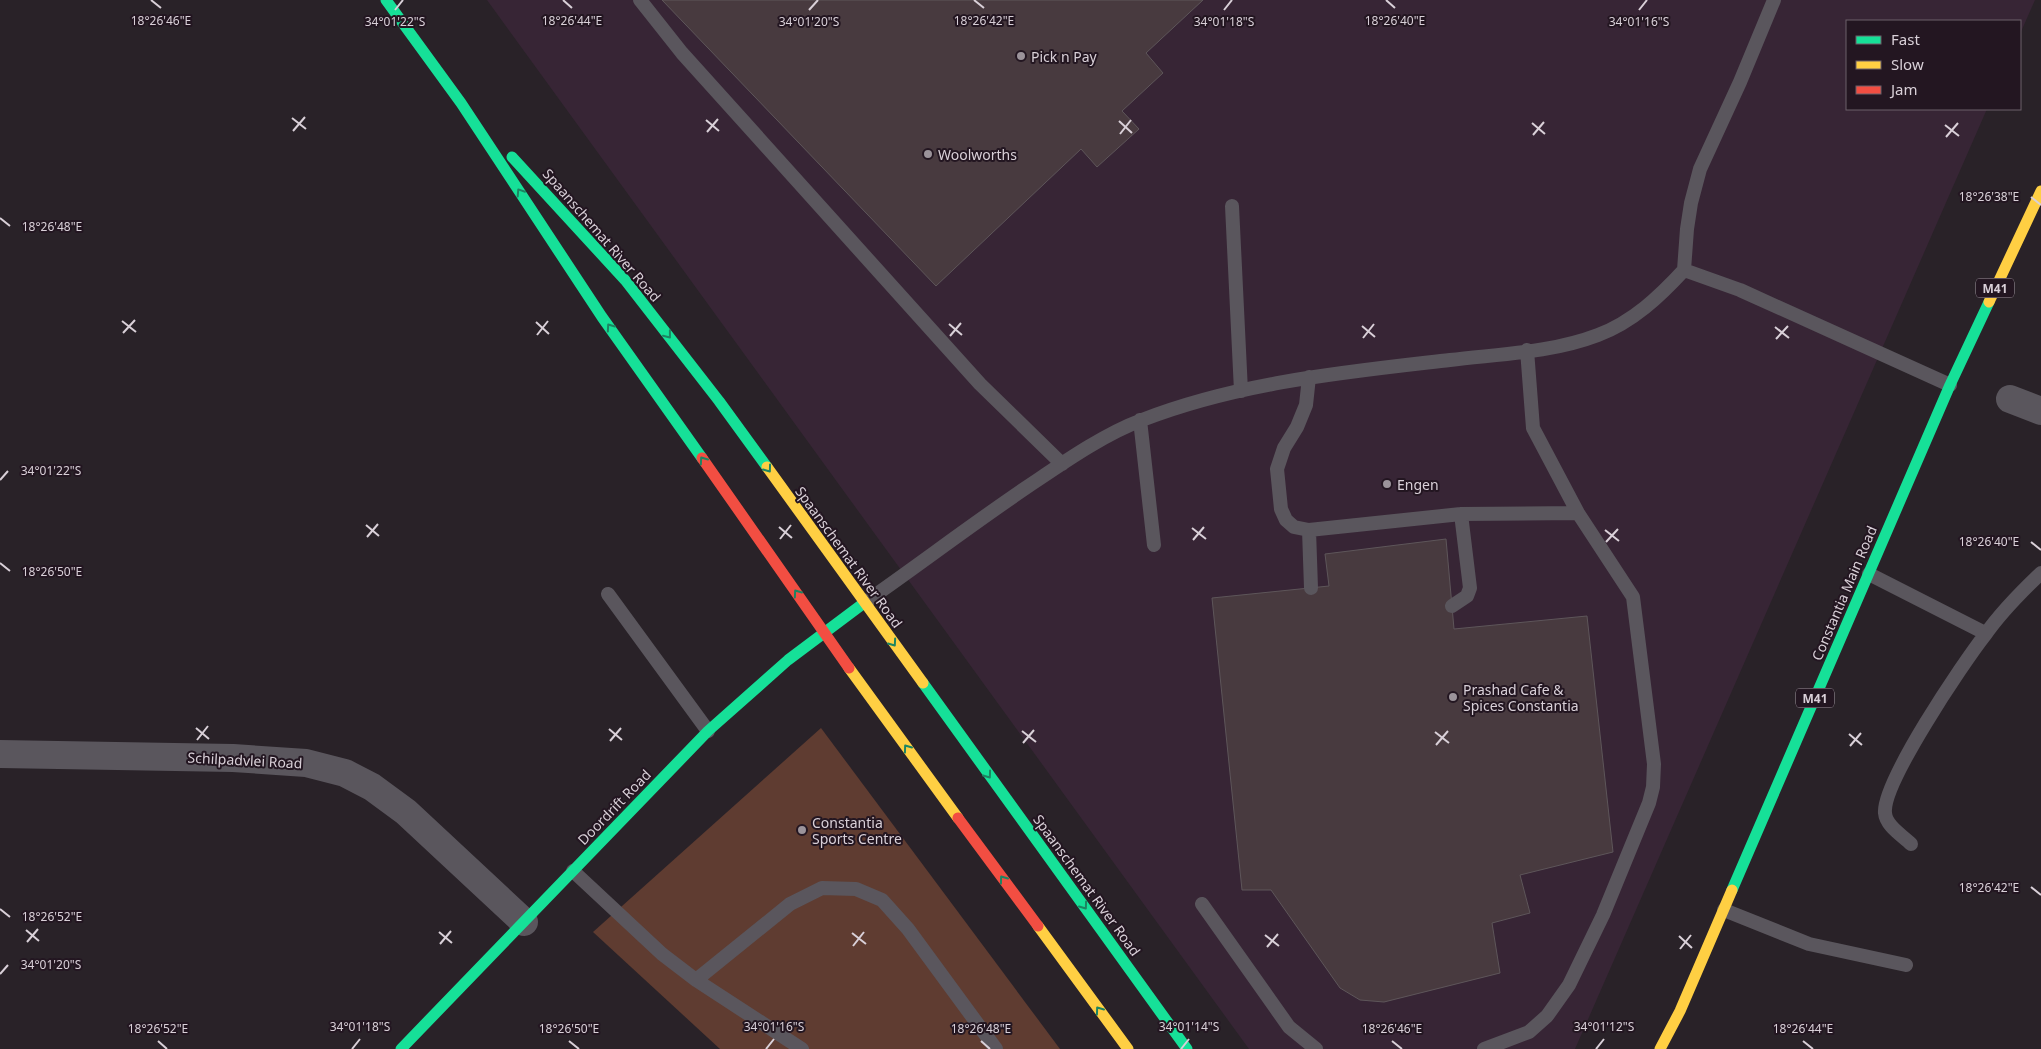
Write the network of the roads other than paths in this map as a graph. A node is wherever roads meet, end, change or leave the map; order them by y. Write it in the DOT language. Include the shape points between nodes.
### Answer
graph roads {
  1 [pos="386,0"];
  2 [pos="640,0"];
  3 [pos="1774,0"];
  4 [pos="461,103"];
  5 [pos="2041,191"];
  6 [pos="1232,206"];
  7 [pos="1684,270"];
  8 [pos="1527,350"];
  9 [pos="1309,377"];
  10 [pos="1950,385"];
  11 [pos="1242,391"];
  12 [pos="2010,400"];
  13 [pos="2041,411"];
  14 [pos="1140,420"];
  15 [pos="1062,464"];
  16 [pos="1578,513"];
  17 [pos="1461,514"];
  18 [pos="1309,530"];
  19 [pos="1154,546"];
  20 [pos="2041,572"];
  21 [pos="1869,574"];
  22 [pos="1312,588"];
  23 [pos="608,594"];
  24 [pos="864,603"];
  25 [pos="1452,606"];
  26 [pos="824,633"];
  27 [pos="1985,634"];
  28 [pos="708,731"];
  29 [pos="0,754"];
  30 [pos="1911,844"];
  31 [pos="573,871"];
  32 [pos="1202,904"];
  33 [pos="1724,910"];
  34 [pos="524,922"];
  35 [pos="1906,964"];
  36 [pos="696,980"];
  37 [pos="1680,1010"];
  38 [pos="401,1049"];
  39 [pos="802,1049"];
  40 [pos="996,1049"];
  41 [pos="1128,1049"];
  42 [pos="1188,1049"];
  43 [pos="1316,1049"];
  44 [pos="1484,1049"];
  45 [pos="1660,1049"];
  46 [pos="1668,1049"];
  1 -- 4 [label="main road, Spaanschemat River Road"];
  2 -- 15 [label="lane" via="682,53 980,384"];
  3 -- 7 [label="lane" via="1698,174 1687,229"];
  4 -- 24 [label="main road, Spaanschemat River Road, one-way" via="625,280 719,401"];
  26 -- 4 [label="main road, Spaanschemat River Road, one-way" via="602,317"];
  5 -- 10 [label="main road, Constantia Main Road / M41"];
  6 -- 11 [label="lane"];
  7 -- 8 [label="lane" via="1660,296 1629,319 1599,335 1556,348"];
  7 -- 10 [label="lane" via="1740,290"];
  8 -- 9 [label="lane"];
  8 -- 16 [label="lane" via="1533,428"];
  9 -- 11 [label="lane"];
  9 -- 18 [label="lane" via="1306,405 1277,469 1281,509 1286,520 1294,527"];
  10 -- 21 [label="main road, Constantia Main Road / M41"];
  11 -- 14 [label="lane"];
  12 -- 13 [label="street"];
  14 -- 15 [label="lane"];
  14 -- 19 [label="lane"];
  15 -- 24 [label="lane"];
  16 -- 17 [label="lane"];
  16 -- 44 [label="lane" via="1633,597 1654,764 1653,787 1603,916 1569,985 1547,1016 1529,1032"];
  17 -- 18 [label="lane"];
  17 -- 25 [label="lane" via="1470,588 1467,596"];
  18 -- 22 [label="lane"];
  20 -- 27 [label="lane"];
  21 -- 27 [label="lane"];
  21 -- 33 [label="main road, Constantia Main Road / M41"];
  23 -- 28 [label="lane"];
  24 -- 26 [label="main road, Doordrift Road"];
  24 -- 42 [label="main road, Spaanschemat River Road, one-way"];
  26 -- 28 [label="main road, Doordrift Road" via="788,660"];
  41 -- 26 [label="main road, Spaanschemat River Road, one-way"];
  27 -- 30 [label="lane" via="1946,693 1887,795 1884,814 1890,825"];
  28 -- 31 [label="main road, Doordrift Road"];
  29 -- 34 [label="street, Schilpadvlei Road" via="233,758 306,763 345,773 372,787 406,812"];
  31 -- 34 [label="main road, Doordrift Road"];
  31 -- 36 [label="lane" via="656,948"];
  32 -- 43 [label="lane" via="1289,1027"];
  33 -- 35 [label="lane" via="1808,944"];
  33 -- 37 [label="main road, Constantia Main Road / M41"];
  34 -- 38 [label="main road, Doordrift Road"];
  36 -- 39 [label="lane"];
  36 -- 40 [label="lane" via="790,904 822,888 856,888 882,900 908,929"];
  37 -- 45 [label="main road, Constantia Main Road / M41"];
  37 -- 46 [label="main road, Constantia Main Road / M41"];
}
